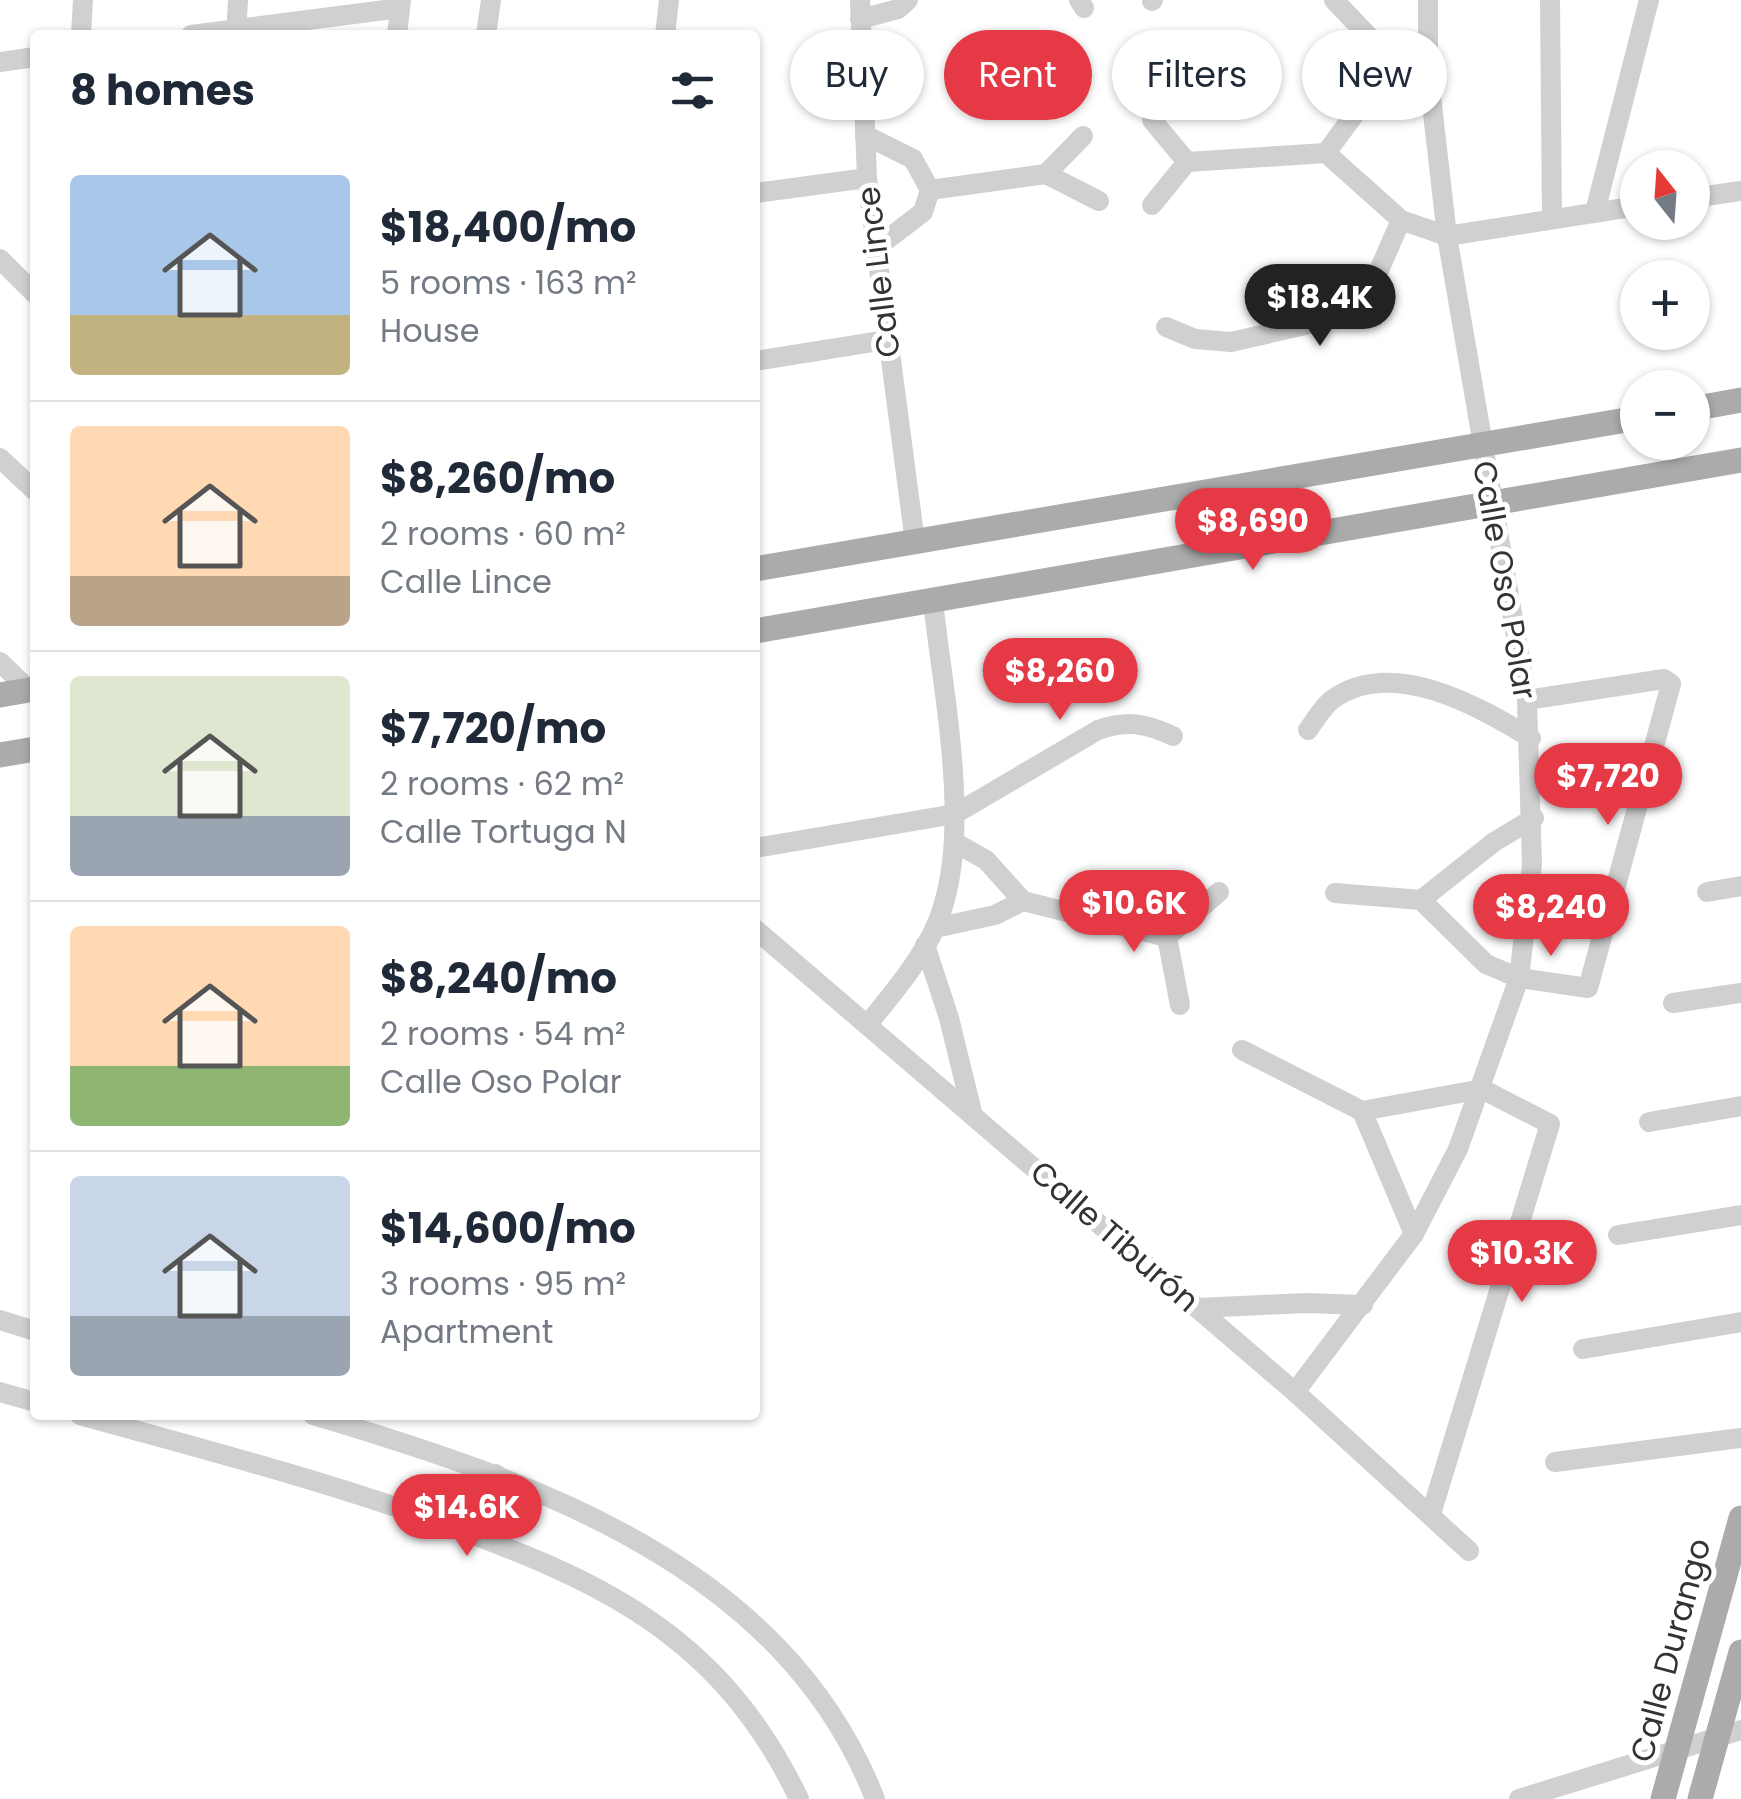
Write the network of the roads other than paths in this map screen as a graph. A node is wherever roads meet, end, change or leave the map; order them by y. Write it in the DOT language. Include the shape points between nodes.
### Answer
graph roads {
  1 [pos="82,0"];
  2 [pos="238,0"];
  3 [pos="491,0"];
  4 [pos="668,0"];
  5 [pos="908,0"];
  6 [pos="1334,0"];
  7 [pos="1428,0"];
  8 [pos="1550,0"];
  9 [pos="1649,0"];
  10 [pos="400,4"];
  11 [pos="860,10"];
  12 [pos="81,30"];
  13 [pos="236,30"];
  14 [pos="248,30"];
  15 [pos="398,30"];
  16 [pos="487,30"];
  17 [pos="665,30"];
  18 [pos="1363,30"];
  19 [pos="1428,30"];
  20 [pos="30,60"];
  21 [pos="0,62"];
  22 [pos="1152,120"];
  23 [pos="1350,120"];
  24 [pos="1434,120"];
  25 [pos="865,135"];
  26 [pos="1082,136"];
  27 [pos="1326,153"];
  28 [pos="1187,162"];
  29 [pos="1046,174"];
  30 [pos="867,178"];
  31 [pos="930,190"];
  32 [pos="1741,190"];
  33 [pos="760,192"];
  34 [pos="1710,195"];
  35 [pos="1100,202"];
  36 [pos="1152,205"];
  37 [pos="1620,209"];
  38 [pos="1595,212"];
  39 [pos="1552,219"];
  40 [pos="1402,220"];
  41 [pos="1447,236"];
  42 [pos="876,248"];
  43 [pos="0,259"];
  44 [pos="30,289"];
  45 [pos="1166,327"];
  46 [pos="886,340"];
  47 [pos="760,360"];
  48 [pos="1741,400"];
  49 [pos="1710,405"];
  50 [pos="1620,421"];
  51 [pos="1482,447"];
  52 [pos="0,458"];
  53 [pos="1741,460"];
  54 [pos="30,487"];
  55 [pos="1492,504"];
  56 [pos="915,542"];
  57 [pos="760,567"];
  58 [pos="933,601"];
  59 [pos="760,630"];
  60 [pos="0,662"];
  61 [pos="30,687"];
  62 [pos="30,689"];
  63 [pos="0,695"];
  64 [pos="1527,700"];
  65 [pos="1308,730"];
  66 [pos="1173,736"];
  67 [pos="1531,738"];
  68 [pos="30,749"];
  69 [pos="0,755"];
  70 [pos="955,814"];
  71 [pos="1534,818"];
  72 [pos="954,842"];
  73 [pos="760,847"];
  74 [pos="1741,886"];
  75 [pos="1219,892"];
  76 [pos="1707,892"];
  77 [pos="1335,893"];
  78 [pos="1421,900"];
  79 [pos="1023,901"];
  80 [pos="760,933"];
  81 [pos="930,936"];
  82 [pos="1168,937"];
  83 [pos="1519,978"];
  84 [pos="1741,993"];
  85 [pos="1674,1003"];
  86 [pos="1180,1005"];
  87 [pos="868,1022"];
  88 [pos="1242,1050"];
  89 [pos="1482,1089"];
  90 [pos="1741,1106"];
  91 [pos="1362,1111"];
  92 [pos="972,1112"];
  93 [pos="1649,1122"];
  94 [pos="1741,1215"];
  95 [pos="1414,1234"];
  96 [pos="1618,1235"];
  97 [pos="1364,1306"];
  98 [pos="1198,1308"];
  99 [pos="0,1320"];
  100 [pos="1741,1322"];
  101 [pos="30,1329"];
  102 [pos="1583,1349"];
  103 [pos="0,1392"];
  104 [pos="1295,1392"];
  105 [pos="30,1401"];
  106 [pos="99,1420"];
  107 [pos="329,1420"];
  108 [pos="1741,1438"];
  109 [pos="1555,1462"];
  110 [pos="496,1474"];
  111 [pos="1430,1514"];
  112 [pos="1741,1518"];
  113 [pos="472,1534"];
  114 [pos="1470,1551"];
  115 [pos="1741,1652"];
  116 [pos="1730,1733"];
  117 [pos="1676,1751"];
  118 [pos="799,1799"];
  119 [pos="875,1799"];
  120 [pos="1520,1799"];
  121 [pos="1663,1799"];
  122 [pos="1700,1799"];
  1 -- 12 [label="street"];
  2 -- 13 [label="street"];
  3 -- 16 [label="street"];
  4 -- 17 [label="street"];
  5 -- 11 [label="street" via="898,9"];
  6 -- 18 [label="street"];
  7 -- 19 [label="street, Calle Oso Polar"];
  8 -- 39 [label="street"];
  9 -- 38 [label="street"];
  10 -- 14 [label="street"];
  10 -- 15 [label="street"];
  11 -- 25 [label="street, Calle Lince"];
  20 -- 21 [label="street"];
  22 -- 28 [label="street"];
  23 -- 27 [label="street"];
  24 -- 41 [label="street, Calle Oso Polar"];
  25 -- 30 [label="street, Calle Lince"];
  25 -- 31 [label="street" via="913,159"];
  26 -- 29 [label="street"];
  27 -- 28 [label="street"];
  27 -- 40 [label="street"];
  28 -- 36 [label="street"];
  29 -- 31 [label="street"];
  29 -- 35 [label="street"];
  30 -- 33 [label="street"];
  30 -- 42 [label="street, Calle Lince"];
  31 -- 42 [label="street" via="923,212"];
  32 -- 34 [label="street"];
  37 -- 38 [label="street"];
  38 -- 39 [label="street"];
  39 -- 41 [label="street"];
  40 -- 41 [label="street"];
  40 -- 45 [label="street" via="1370,293 1349,315 1231,342 1195,339"];
  41 -- 51 [label="street, Calle Oso Polar"];
  42 -- 46 [label="street, Calle Lince"];
  43 -- 44 [label="street"];
  46 -- 47 [label="street"];
  46 -- 56 [label="street, Calle Lince"];
  48 -- 49 [label="main road"];
  50 -- 51 [label="main road"];
  51 -- 55 [label="street, Calle Oso Polar"];
  51 -- 56 [label="main road"];
  52 -- 54 [label="street"];
  53 -- 55 [label="main road"];
  55 -- 58 [label="main road"];
  55 -- 64 [label="street, Calle Oso Polar"];
  56 -- 57 [label="main road"];
  58 -- 59 [label="main road"];
  58 -- 70 [label="street"];
  60 -- 61 [label="street"];
  62 -- 63 [label="main road"];
  64 -- 67 [label="street, Calle Oso Polar"];
  64 -- 83 [label="street" via="1664,679 1671,684 1593,983 1573,989"];
  65 -- 67 [label="street" via="1329,701 1349,690 1396,684 1438,690"];
  66 -- 70 [label="street" via="1148,724 1122,722 1098,730"];
  67 -- 71 [label="street, Calle Oso Polar"];
  68 -- 69 [label="main road"];
  70 -- 72 [label="street"];
  70 -- 73 [label="street"];
  71 -- 78 [label="street"];
  71 -- 83 [label="street, Calle Oso Polar"];
  72 -- 79 [label="street" via="986,860"];
  72 -- 81 [label="street" via="950,879"];
  74 -- 76 [label="street"];
  75 -- 82 [label="street"];
  77 -- 78 [label="street"];
  78 -- 83 [label="street" via="1465,948"];
  79 -- 81 [label="street"];
  79 -- 82 [label="street"];
  80 -- 87 [label="street, Calle Tiburón"];
  81 -- 87 [label="street"];
  81 -- 92 [label="street"];
  82 -- 86 [label="street"];
  83 -- 89 [label="street, Calle Oso Polar"];
  84 -- 85 [label="street"];
  87 -- 92 [label="street, Calle Tiburón"];
  88 -- 91 [label="street"];
  89 -- 91 [label="street"];
  89 -- 95 [label="street, Calle Oso Polar"];
  89 -- 111 [label="street" via="1547,1120 1551,1129"];
  90 -- 93 [label="street"];
  91 -- 95 [label="street"];
  92 -- 98 [label="street, Calle Tiburón"];
  94 -- 96 [label="street"];
  95 -- 97 [label="street, Calle Oso Polar"];
  97 -- 98 [label="street"];
  97 -- 104 [label="street, Calle Oso Polar"];
  98 -- 104 [label="street, Calle Tiburón"];
  99 -- 101 [label="street"];
  100 -- 102 [label="street"];
  103 -- 105 [label="street"];
  104 -- 111 [label="street, Calle Tiburón"];
  106 -- 113 [label="street" via="273,1467"];
  107 -- 110 [label="street"];
  108 -- 109 [label="street"];
  110 -- 113 [label="street"];
  110 -- 119 [label="street" via="681,1564 736,1605 818,1698"];
  111 -- 114 [label="street, Calle Tiburón"];
  112 -- 117 [label="main road, Calle Durango"];
  113 -- 118 [label="street" via="570,1571 674,1638 755,1725"];
  115 -- 116 [label="main road"];
  116 -- 117 [label="street"];
  116 -- 122 [label="main road"];
  117 -- 120 [label="street"];
  117 -- 121 [label="main road, Calle Durango"];
}
